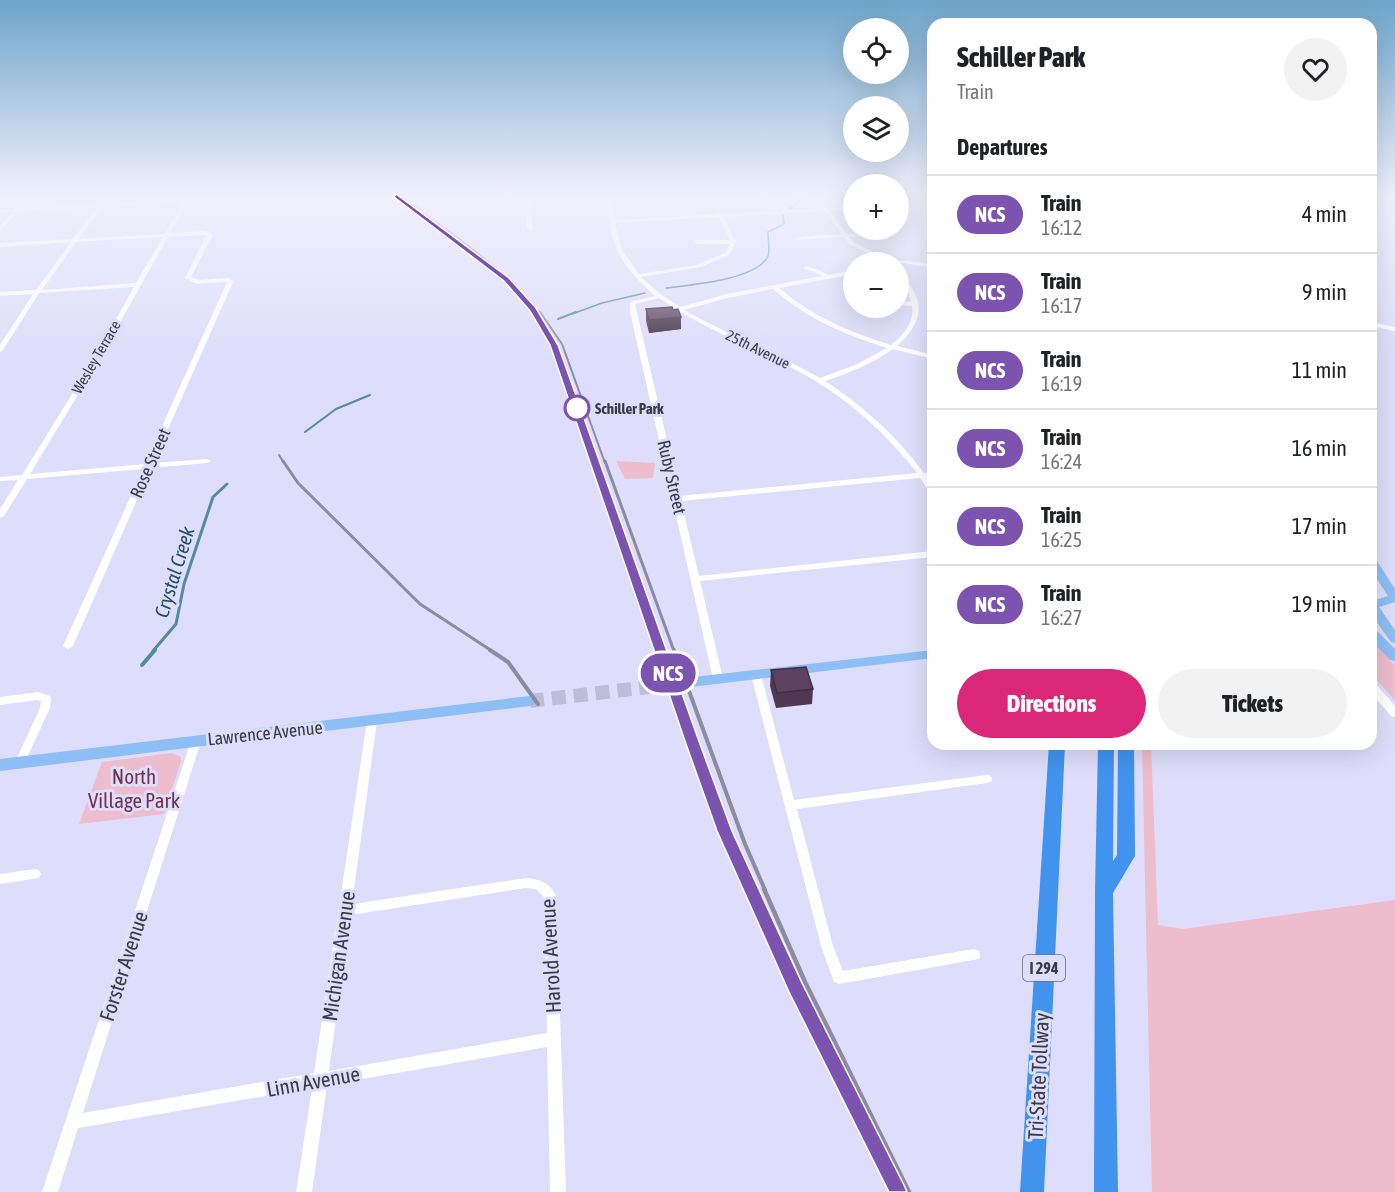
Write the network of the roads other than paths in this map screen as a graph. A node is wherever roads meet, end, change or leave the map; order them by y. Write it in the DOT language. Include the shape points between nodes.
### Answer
graph roads {
  1 [pos="69,251"];
  2 [pos="157,251"];
  3 [pos="201,251"];
  4 [pos="620,251"];
  5 [pos="729,251"];
  6 [pos="909,264"];
  7 [pos="927,266"];
  8 [pos="806,268"];
  9 [pos="843,275"];
  10 [pos="638,276"];
  11 [pos="828,278"];
  12 [pos="137,285"];
  13 [pos="909,286"];
  14 [pos="774,287"];
  15 [pos="37,292"];
  16 [pos="0,294"];
  17 [pos="660,296"];
  18 [pos="909,304"];
  19 [pos="916,304"];
  20 [pos="680,309"];
  21 [pos="1377,325"];
  22 [pos="1395,329"];
  23 [pos="894,347"];
  24 [pos="0,350"];
  25 [pos="927,355"];
  26 [pos="819,381"];
  27 [pos="207,461"];
  28 [pos="149,466"];
  29 [pos="924,475"];
  30 [pos="927,475"];
  31 [pos="24,477"];
  32 [pos="0,479"];
  33 [pos="927,480"];
  34 [pos="677,499"];
  35 [pos="0,516"];
  36 [pos="927,555"];
  37 [pos="1377,570"];
  38 [pos="695,579"];
  39 [pos="1377,597"];
  40 [pos="1395,598"];
  41 [pos="1377,603"];
  42 [pos="1377,614"];
  43 [pos="1377,639"];
  44 [pos="1395,639"];
  45 [pos="68,646"];
  46 [pos="927,655"];
  47 [pos="1395,657"];
  48 [pos="756,675"];
  49 [pos="718,679"];
  50 [pos="649,687"];
  51 [pos="1377,693"];
  52 [pos="0,701"];
  53 [pos="530,701"];
  54 [pos="1395,713"];
  55 [pos="372,721"];
  56 [pos="196,741"];
  57 [pos="1057,750"];
  58 [pos="1106,750"];
  59 [pos="1126,750"];
  60 [pos="20,762"];
  61 [pos="0,765"];
  62 [pos="987,779"];
  63 [pos="791,806"];
  64 [pos="35,874"];
  65 [pos="0,879"];
  66 [pos="1104,892"];
  67 [pos="346,910"];
  68 [pos="974,955"];
  69 [pos="553,1039"];
  70 [pos="320,1080"];
  71 [pos="73,1122"];
  72 [pos="50,1192"];
  73 [pos="304,1192"];
  74 [pos="558,1192"];
  75 [pos="1032,1192"];
  76 [pos="1106,1192"];
  1 -- 15 [label="street"];
  2 -- 12 [label="street, Wesley Terrace"];
  3 -- 28 [label="street, Rose Street" via="190,281 231,282"];
  4 -- 10 [label="street, 25th Avenue"];
  5 -- 10 [label="street" via="712,262"];
  6 -- 7 [label="street"];
  8 -- 11 [label="street"];
  9 -- 11 [label="street"];
  10 -- 17 [label="street, 25th Avenue"];
  11 -- 14 [label="street"];
  12 -- 15 [label="street"];
  12 -- 31 [label="street, Wesley Terrace"];
  13 -- 19 [label="street"];
  14 -- 20 [label="street"];
  14 -- 23 [label="street" via="796,308 824,324"];
  15 -- 16 [label="street"];
  15 -- 24 [label="street"];
  17 -- 20 [label="street, 25th Avenue"];
  17 -- 34 [label="street, Ruby Street" via="632,303"];
  18 -- 19 [label="street"];
  19 -- 23 [label="street" via="912,326"];
  20 -- 26 [label="street, 25th Avenue"];
  21 -- 22 [label="street"];
  23 -- 25 [label="street"];
  23 -- 26 [label="street" via="856,369"];
  26 -- 29 [label="street, 25th Avenue" via="881,428"];
  27 -- 28 [label="street"];
  28 -- 31 [label="street"];
  28 -- 45 [label="street, Rose Street"];
  29 -- 30 [label="street"];
  29 -- 33 [label="street, 25th Avenue"];
  29 -- 34 [label="street"];
  31 -- 32 [label="street"];
  31 -- 35 [label="street, Wesley Terrace"];
  34 -- 38 [label="street, Ruby Street"];
  36 -- 38 [label="street"];
  37 -- 40 [label="main road"];
  38 -- 49 [label="street, Ruby Street"];
  39 -- 40 [label="main road"];
  40 -- 41 [label="main road"];
  42 -- 44 [label="main road"];
  43 -- 47 [label="main road"];
  46 -- 48 [label="main road"];
  48 -- 49 [label="main road"];
  48 -- 63 [label="street"];
  49 -- 50 [label="main road"];
  51 -- 54 [label="street"];
  52 -- 60 [label="street" via="38,696 46,699"];
  53 -- 55 [label="main road, Lawrence Avenue"];
  55 -- 56 [label="main road, Lawrence Avenue"];
  55 -- 67 [label="street, Michigan Avenue"];
  56 -- 60 [label="main road, Lawrence Avenue"];
  56 -- 71 [label="street, Forster Avenue"];
  57 -- 75 [label="highway, Tri-State Tollway / I 294"];
  58 -- 66 [label="highway"];
  59 -- 66 [label="highway" via="1126,856"];
  60 -- 61 [label="main road, Lawrence Avenue"];
  62 -- 63 [label="street"];
  63 -- 68 [label="street" via="839,978"];
  64 -- 65 [label="street"];
  66 -- 76 [label="highway"];
  67 -- 69 [label="street, Harold Avenue" via="526,883 542,886 550,896"];
  67 -- 70 [label="street, Michigan Avenue"];
  69 -- 70 [label="street, Linn Avenue"];
  69 -- 74 [label="street, Harold Avenue"];
  70 -- 71 [label="street, Linn Avenue"];
  70 -- 73 [label="street, Michigan Avenue"];
  71 -- 72 [label="street, Forster Avenue"];
}
